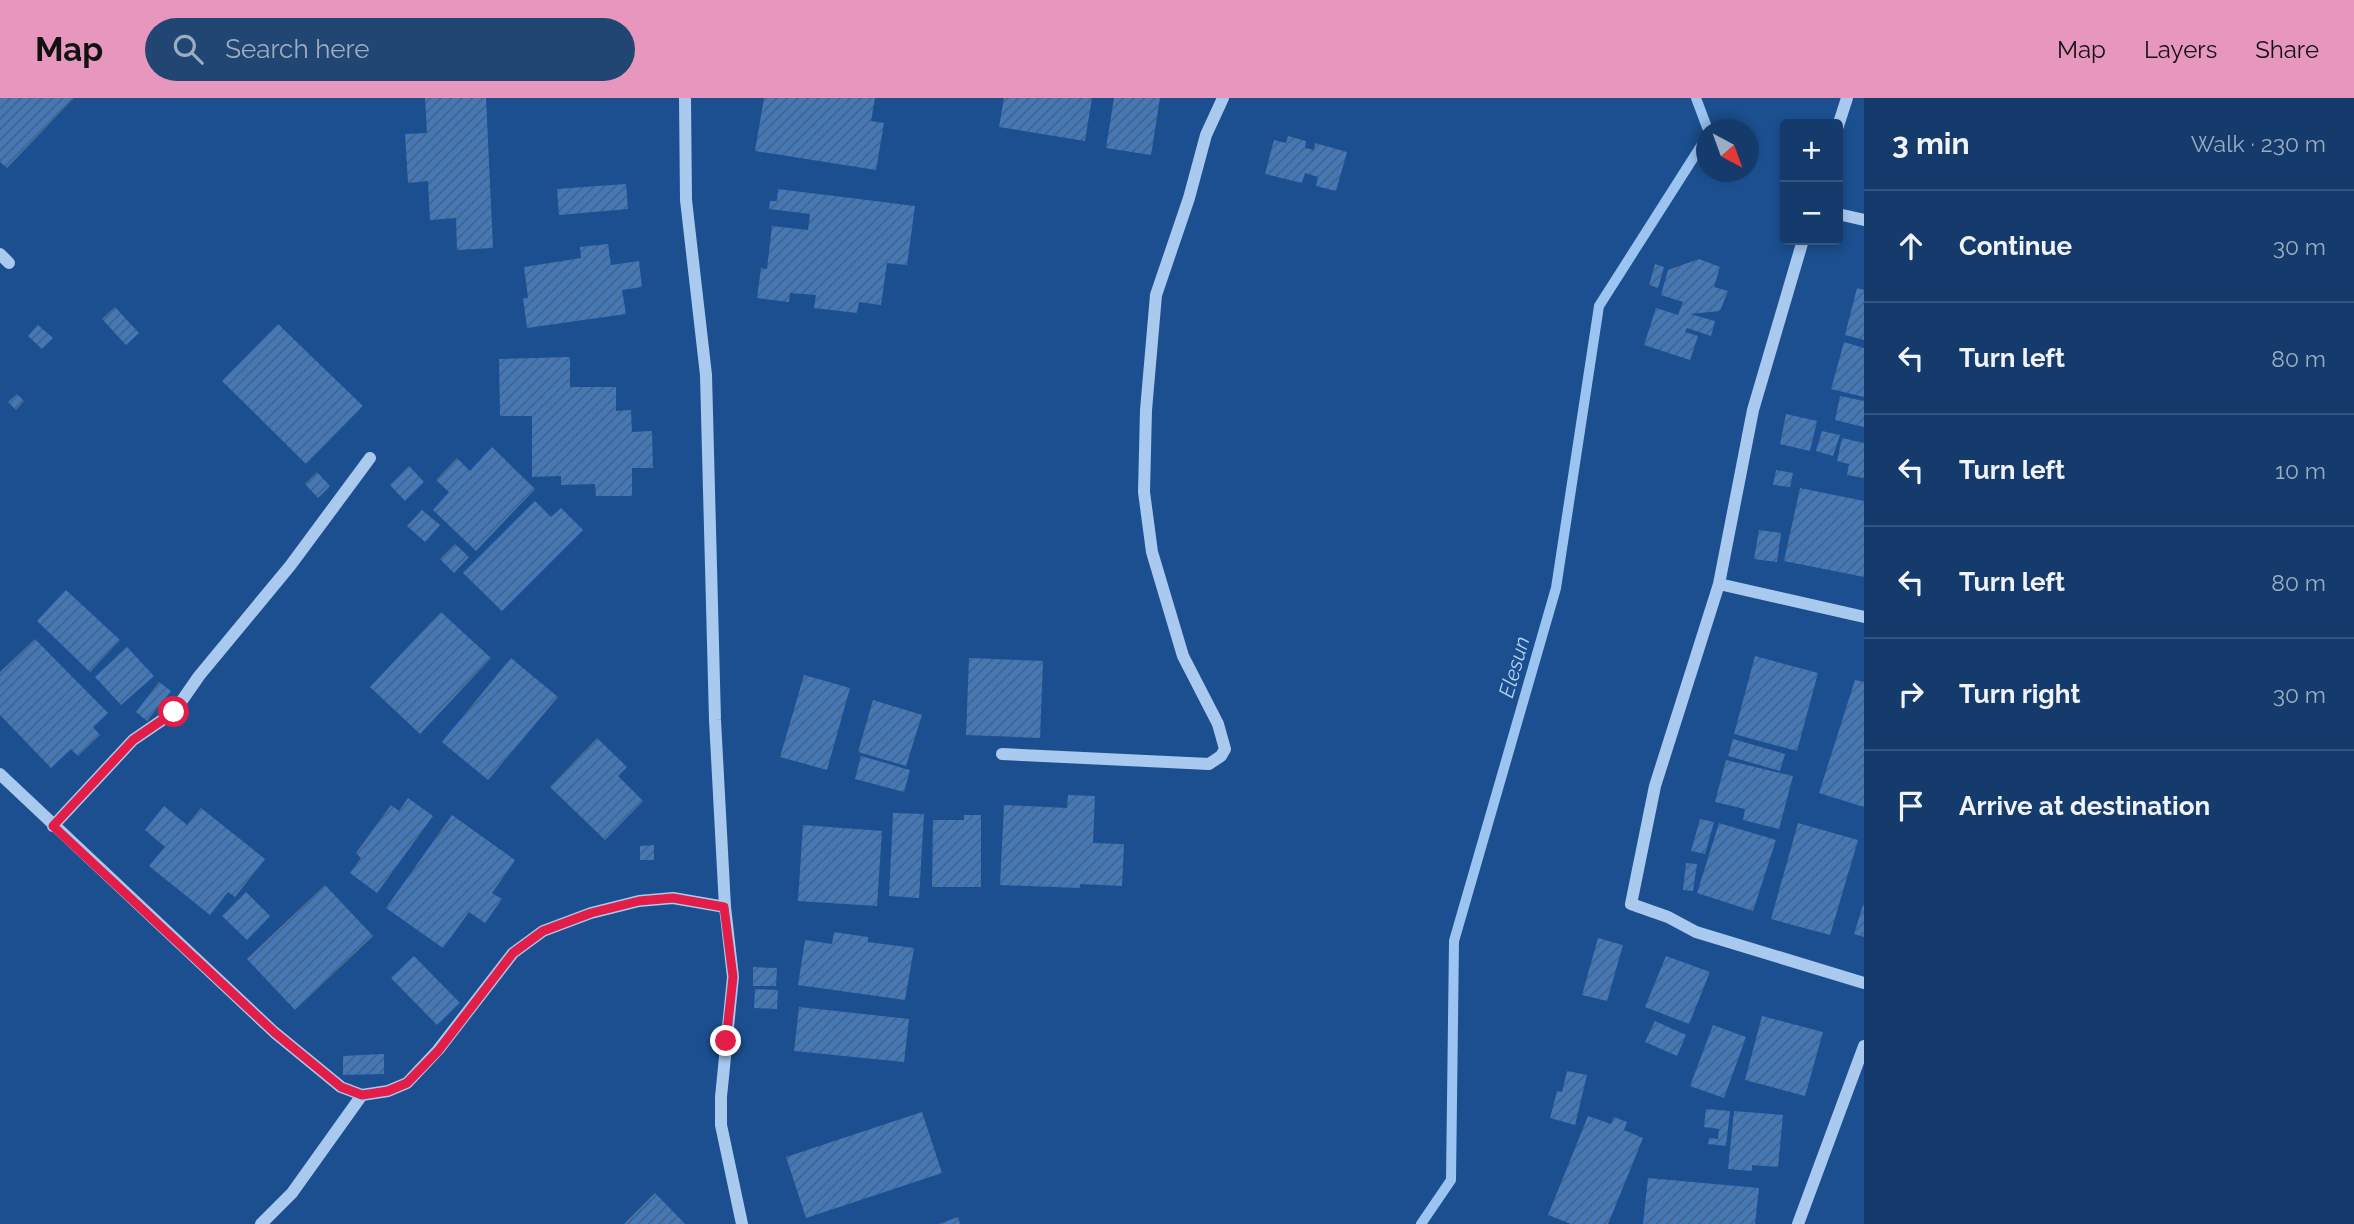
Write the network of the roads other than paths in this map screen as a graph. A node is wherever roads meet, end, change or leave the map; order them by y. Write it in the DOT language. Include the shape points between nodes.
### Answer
graph roads {
  1 [pos="685,98"];
  2 [pos="1223,98"];
  3 [pos="1847,98"];
  4 [pos="1840,119"];
  5 [pos="1843,215"];
  6 [pos="1864,220"];
  7 [pos="1801,245"];
  8 [pos="370,458"];
  9 [pos="1719,584"];
  10 [pos="1864,617"];
  11 [pos="1002,754"];
  12 [pos="0,774"];
  13 [pos="53,826"];
  14 [pos="724,907"];
  15 [pos="1864,983"];
  16 [pos="1864,1046"];
  17 [pos="362,1095"];
  18 [pos="261,1224"];
  19 [pos="742,1224"];
  20 [pos="1798,1224"];
  1 -- 14 [label="street" via="686,200 706,375"];
  2 -- 11 [label="street" via="1206,135 1156,295 1144,492 1152,552 1183,656 1218,724 1225,749 1209,764"];
  3 -- 4 [label="street"];
  5 -- 6 [label="street"];
  7 -- 9 [label="street" via="1753,410"];
  8 -- 13 [label="street" via="174,712 133,740"];
  9 -- 10 [label="street"];
  9 -- 15 [label="street" via="1655,786 1631,904 1696,932"];
  12 -- 13 [label="street"];
  13 -- 17 [label="street" via="274,1032 341,1087"];
  14 -- 17 [label="street" via="673,898 639,901 543,931 513,953 438,1051 407,1083"];
  14 -- 19 [label="street" via="733,977 721,1125"];
  16 -- 20 [label="street"];
  17 -- 18 [label="street" via="292,1194"];
}
